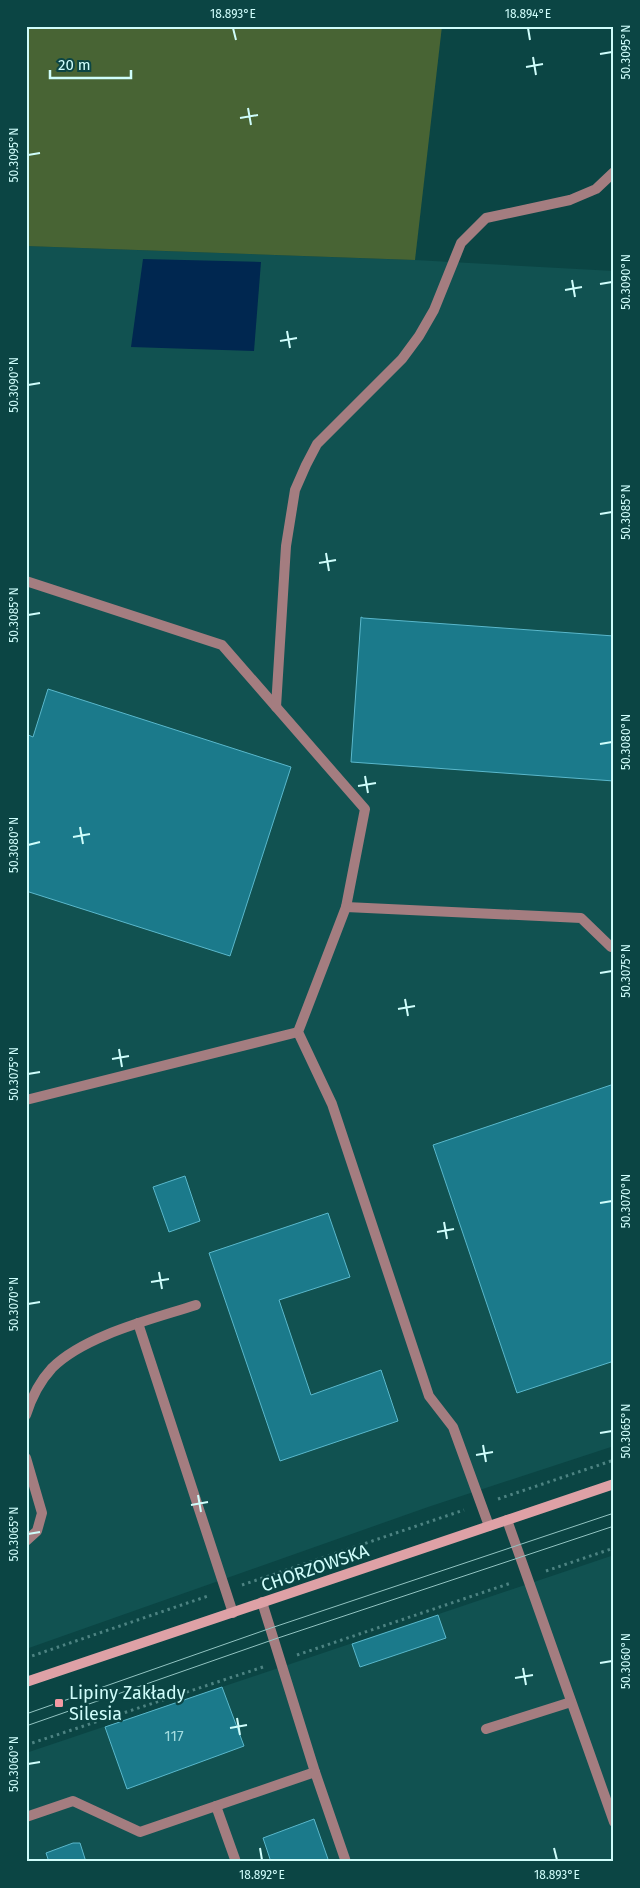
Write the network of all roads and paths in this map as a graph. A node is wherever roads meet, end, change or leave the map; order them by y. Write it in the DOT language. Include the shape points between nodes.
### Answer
graph roads {
  1 [pos="614,172"];
  2 [pos="26,581"];
  3 [pos="276,707"];
  4 [pos="346,907"];
  5 [pos="614,946"];
  6 [pos="298,1032"];
  7 [pos="26,1100"];
  8 [pos="196,1305"];
  9 [pos="138,1323"];
  10 [pos="26,1415"];
  11 [pos="26,1458"];
  12 [pos="614,1460"];
  13 [pos="614,1484"];
  14 [pos="481,1504"];
  15 [pos="507,1520"];
  16 [pos="489,1526"];
  17 [pos="26,1541"];
  18 [pos="614,1548"];
  19 [pos="527,1577"];
  20 [pos="226,1590"];
  21 [pos="262,1602"];
  22 [pos="233,1613"];
  23 [pos="26,1658"];
  24 [pos="282,1660"];
  25 [pos="26,1682"];
  26 [pos="571,1702"];
  27 [pos="486,1729"];
  28 [pos="26,1745"];
  29 [pos="315,1772"];
  30 [pos="216,1806"];
  31 [pos="26,1817"];
  32 [pos="614,1822"];
  33 [pos="236,1862"];
  34 [pos="346,1862"];
  1 -- 3 [label="lane" via="596,189 570,200 486,218 481,222 461,243 437,303 419,336 402,359 317,444 295,490 286,546"];
  2 -- 3 [label="lane" via="222,645"];
  3 -- 4 [label="lane" via="365,809"];
  4 -- 5 [label="lane" via="580,918 611,947"];
  4 -- 6 [label="lane"];
  6 -- 7 [label="lane"];
  6 -- 14 [label="lane" via="332,1104 428,1396 452,1427"];
  8 -- 9 [label="lane"];
  9 -- 10 [label="lane" via="83,1345 52,1368 31,1399"];
  9 -- 20 [label="lane"];
  11 -- 17 [label="lane" via="42,1513 37,1531"];
  12 -- 14 [label="path"];
  13 -- 15 [label="street, CHORZOWSKA"];
  14 -- 16 [label="lane"];
  14 -- 20 [label="path"];
  15 -- 16 [label="street, CHORZOWSKA"];
  15 -- 19 [label="lane"];
  16 -- 21 [label="street, CHORZOWSKA"];
  18 -- 19 [label="path"];
  19 -- 24 [label="path"];
  19 -- 26 [label="lane"];
  20 -- 22 [label="lane"];
  20 -- 23 [label="path"];
  21 -- 22 [label="street, CHORZOWSKA"];
  21 -- 24 [label="lane"];
  22 -- 25 [label="street, CHORZOWSKA"];
  24 -- 28 [label="path"];
  24 -- 29 [label="lane"];
  26 -- 27 [label="lane"];
  26 -- 32 [label="lane"];
  29 -- 30 [label="lane"];
  29 -- 34 [label="lane"];
  30 -- 31 [label="lane" via="140,1832 73,1801"];
  30 -- 33 [label="lane"];
}
